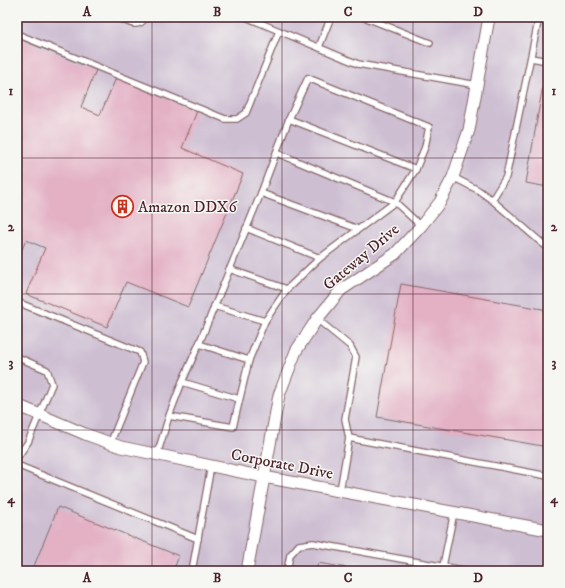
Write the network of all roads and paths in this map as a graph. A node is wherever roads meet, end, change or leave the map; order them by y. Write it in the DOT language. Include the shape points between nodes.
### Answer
graph roads {
  1 [pos="117,17"];
  2 [pos="146,17"];
  3 [pos="246,17"];
  4 [pos="331,17"];
  5 [pos="364,17"];
  6 [pos="490,17"];
  7 [pos="539,17"];
  8 [pos="279,31"];
  9 [pos="17,34"];
  10 [pos="430,43"];
  11 [pos="319,47"];
  12 [pos="531,58"];
  13 [pos="548,61"];
  14 [pos="477,85"];
  15 [pos="289,119"];
  16 [pos="277,154"];
  17 [pos="416,169"];
  18 [pos="454,177"];
  19 [pos="261,193"];
  20 [pos="492,200"];
  21 [pos="395,202"];
  22 [pos="421,226"];
  23 [pos="246,228"];
  24 [pos="358,229"];
  25 [pos="548,247"];
  26 [pos="320,258"];
  27 [pos="229,269"];
  28 [pos="287,289"];
  29 [pos="17,302"];
  30 [pos="214,306"];
  31 [pos="317,319"];
  32 [pos="265,321"];
  33 [pos="199,344"];
  34 [pos="17,357"];
  35 [pos="249,360"];
  36 [pos="182,382"];
  37 [pos="239,400"];
  38 [pos="17,405"];
  39 [pos="39,414"];
  40 [pos="169,416"];
  41 [pos="349,438"];
  42 [pos="110,444"];
  43 [pos="157,455"];
  44 [pos="17,458"];
  45 [pos="17,465"];
  46 [pos="211,466"];
  47 [pos="548,476"];
  48 [pos="264,477"];
  49 [pos="340,491"];
  50 [pos="454,512"];
  51 [pos="548,530"];
  52 [pos="198,539"];
  53 [pos="443,566"];
  54 [pos="192,571"];
  55 [pos="247,571"];
  56 [pos="287,571"];
  57 [pos="468,571"];
  1 -- 2 [label="lane" via="136,25"];
  3 -- 8 [label="lane"];
  4 -- 11 [label="lane"];
  5 -- 10 [label="lane"];
  6 -- 14 [label="street, Gateway Drive"];
  7 -- 12 [label="lane"];
  8 -- 9 [label="lane" via="246,113 236,119 225,119"];
  8 -- 11 [label="lane"];
  11 -- 14 [label="lane" via="358,64"];
  12 -- 13 [label="lane"];
  12 -- 20 [label="lane" via="506,177"];
  14 -- 18 [label="street, Gateway Drive" via="469,130"];
  15 -- 16 [label="lane"];
  15 -- 17 [label="lane"];
  15 -- 17 [label="lane" via="308,78 429,127 425,147"];
  16 -- 19 [label="lane"];
  16 -- 21 [label="lane"];
  17 -- 21 [label="lane"];
  18 -- 20 [label="lane"];
  18 -- 22 [label="street, Gateway Drive" via="440,202"];
  19 -- 23 [label="lane"];
  19 -- 24 [label="lane"];
  20 -- 25 [label="lane"];
  21 -- 22 [label="lane"];
  21 -- 24 [label="lane"];
  22 -- 31 [label="street, Gateway Drive" via="394,254 341,290"];
  23 -- 26 [label="lane"];
  23 -- 27 [label="lane"];
  24 -- 26 [label="lane"];
  26 -- 28 [label="lane"];
  27 -- 28 [label="lane"];
  27 -- 30 [label="lane"];
  28 -- 32 [label="lane"];
  29 -- 42 [label="lane" via="140,352 143,362"];
  30 -- 32 [label="lane"];
  30 -- 33 [label="lane"];
  31 -- 41 [label="lane" via="350,346 356,357 345,419"];
  31 -- 48 [label="street, Gateway Drive" via="296,350 279,395"];
  32 -- 35 [label="lane"];
  33 -- 35 [label="lane"];
  33 -- 36 [label="lane"];
  34 -- 39 [label="lane" via="47,370 52,384"];
  35 -- 37 [label="lane"];
  36 -- 37 [label="lane"];
  36 -- 40 [label="lane"];
  37 -- 40 [label="lane" via="232,427"];
  38 -- 39 [label="street, Corporate Drive"];
  39 -- 42 [label="street, Corporate Drive"];
  39 -- 44 [label="lane" via="28,442"];
  40 -- 43 [label="lane"];
  41 -- 47 [label="lane"];
  41 -- 49 [label="lane"];
  42 -- 43 [label="street, Corporate Drive"];
  43 -- 46 [label="street, Corporate Drive"];
  45 -- 52 [label="lane"];
  46 -- 48 [label="street, Corporate Drive"];
  46 -- 52 [label="lane"];
  48 -- 49 [label="street, Corporate Drive"];
  48 -- 55 [label="street, Gateway Drive"];
  49 -- 50 [label="street, Corporate Drive"];
  50 -- 51 [label="street, Corporate Drive"];
  50 -- 53 [label="lane"];
  52 -- 54 [label="lane"];
  53 -- 56 [label="lane" via="313,543 299,545 290,555"];
  53 -- 57 [label="lane"];
}
